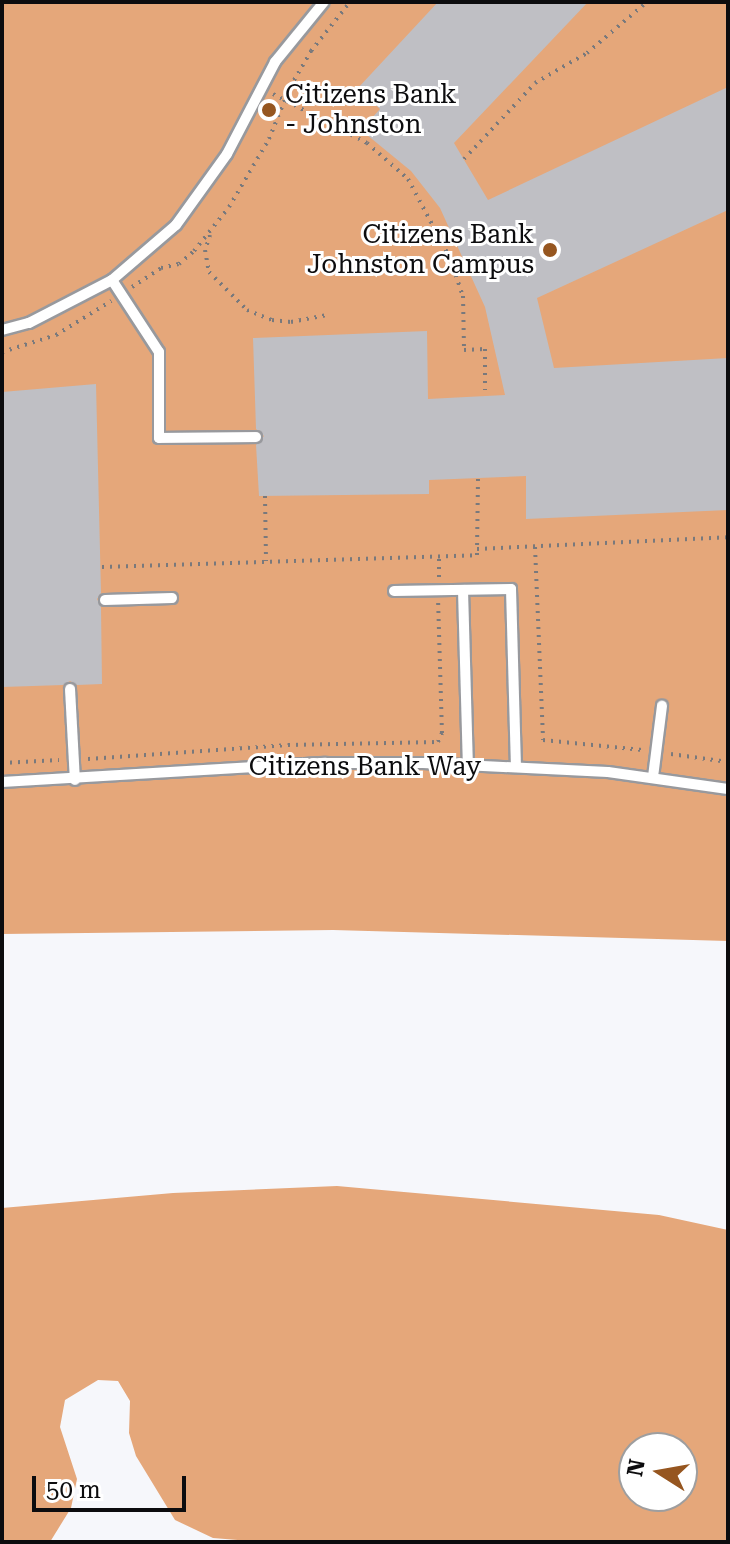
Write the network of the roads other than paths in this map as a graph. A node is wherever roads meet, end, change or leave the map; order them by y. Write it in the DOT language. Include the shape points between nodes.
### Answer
graph roads {
  1 [pos="324,2"];
  2 [pos="112,280"];
  3 [pos="2,330"];
  4 [pos="256,437"];
  5 [pos="463,590"];
  6 [pos="394,591"];
  7 [pos="172,598"];
  8 [pos="105,600"];
  9 [pos="70,689"];
  10 [pos="662,706"];
  11 [pos="468,766"];
  12 [pos="516,767"];
  13 [pos="653,777"];
  14 [pos="75,780"];
  15 [pos="2,782"];
  16 [pos="728,789"];
  1 -- 2 [label="lane" via="294,35 259,88 199,197 152,248"];
  2 -- 3 [label="lane" via="29,323"];
  2 -- 4 [label="lane" via="159,352 159,438"];
  5 -- 6 [label="lane"];
  5 -- 11 [label="lane"];
  5 -- 12 [label="lane" via="511,589"];
  7 -- 8 [label="lane"];
  9 -- 14 [label="lane"];
  10 -- 13 [label="lane"];
  11 -- 12 [label="lane, Citizens Bank Way"];
  11 -- 14 [label="lane, Citizens Bank Way" via="325,763"];
  12 -- 13 [label="lane, Citizens Bank Way"];
  13 -- 16 [label="lane, Citizens Bank Way"];
  14 -- 15 [label="lane, Citizens Bank Way"];
}
